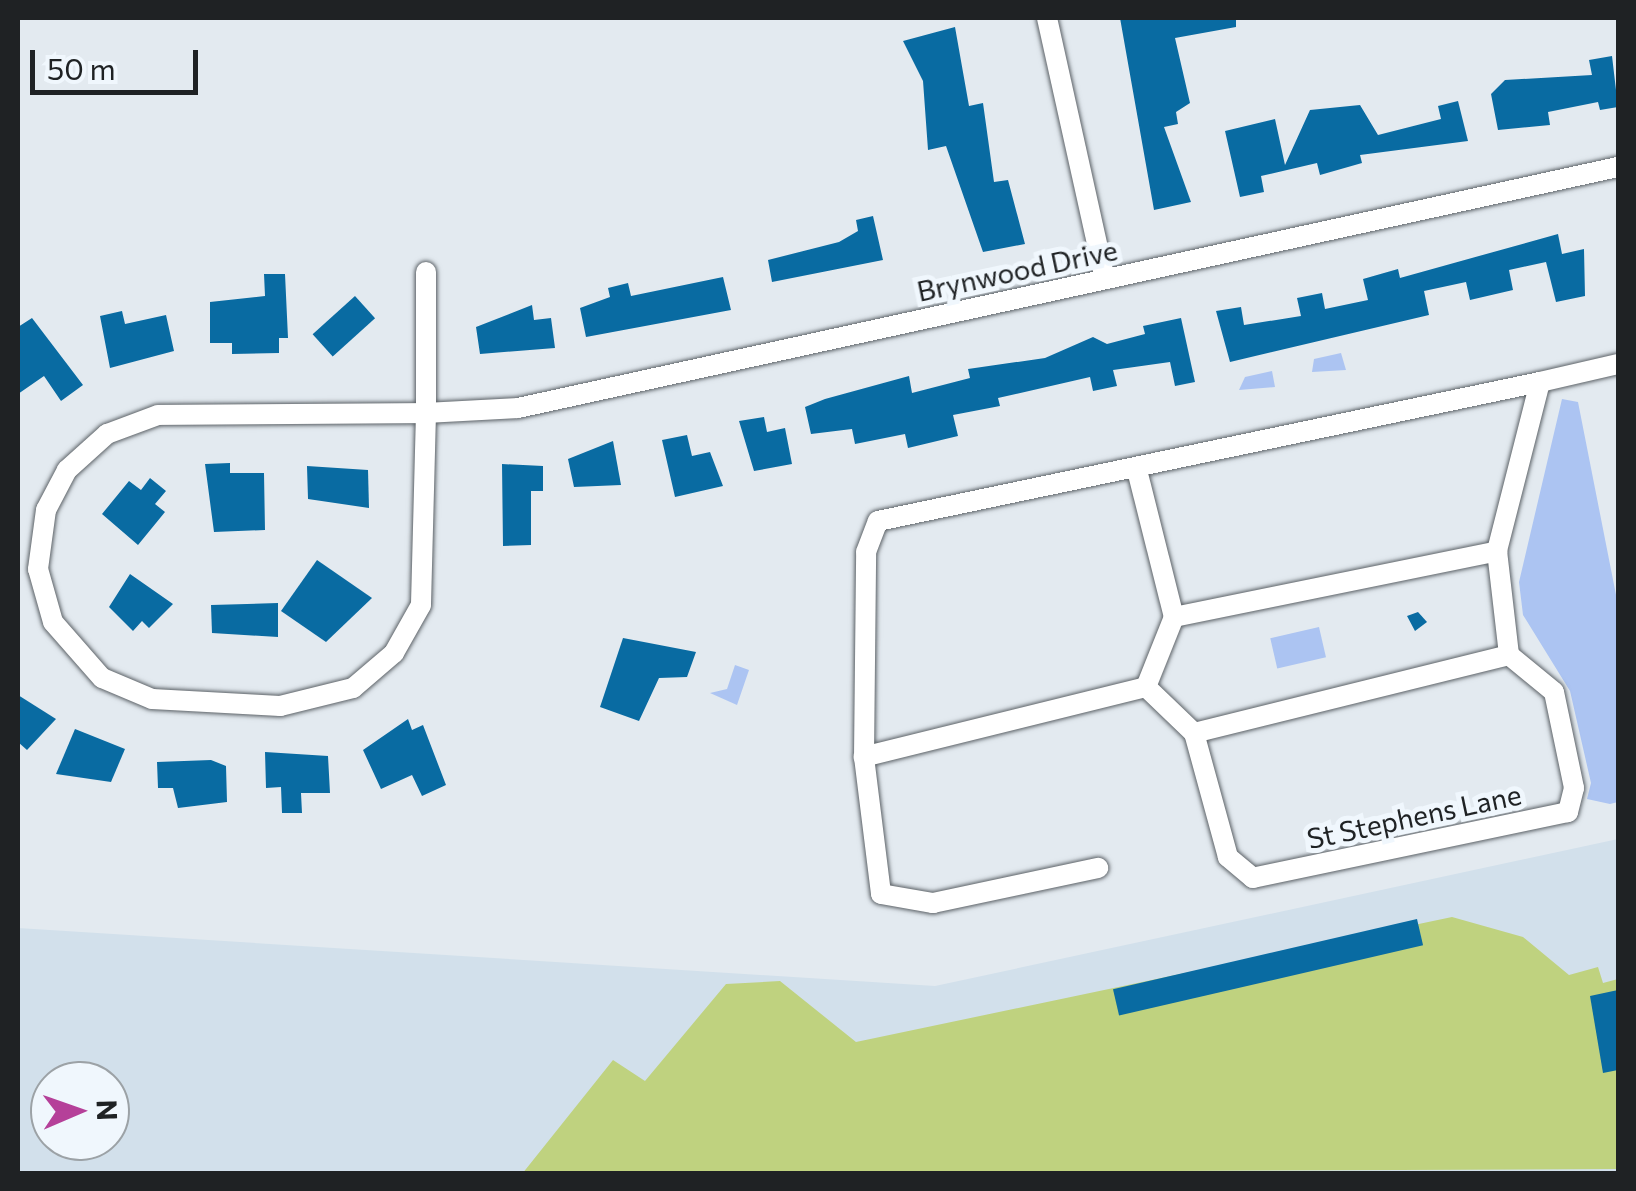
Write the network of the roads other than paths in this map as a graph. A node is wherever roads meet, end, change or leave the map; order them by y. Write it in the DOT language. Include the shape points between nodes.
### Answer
graph roads {
  1 [pos="1048,18"];
  2 [pos="1618,166"];
  3 [pos="426,272"];
  4 [pos="1105,279"];
  5 [pos="1618,364"];
  6 [pos="1540,382"];
  7 [pos="426,413"];
  8 [pos="1137,470"];
  9 [pos="1496,551"];
  10 [pos="1174,616"];
  11 [pos="1509,655"];
  12 [pos="1146,688"];
  13 [pos="1194,732"];
  14 [pos="864,757"];
  15 [pos="1098,868"];
  1 -- 4 [label="street"];
  2 -- 4 [label="street, Brynwood Drive"];
  3 -- 7 [label="street, Brynwood Drive"];
  4 -- 7 [label="street, Brynwood Drive" via="561,402"];
  5 -- 6 [label="street"];
  6 -- 8 [label="street"];
  6 -- 9 [label="street"];
  7 -- 7 [label="street, Brynwood Drive" via="158,415 107,434 67,470 39,539 42,594 66,644 102,678 152,699 280,706 352,688 394,653 421,605"];
  8 -- 10 [label="street"];
  8 -- 14 [label="street" via="878,521 866,552"];
  9 -- 10 [label="street"];
  9 -- 11 [label="street"];
  10 -- 12 [label="street"];
  11 -- 13 [label="street"];
  11 -- 13 [label="street, St Stephens Lane" via="1554,692 1574,788 1568,812 1253,878 1228,857"];
  12 -- 13 [label="street"];
  12 -- 14 [label="street"];
  14 -- 15 [label="street" via="881,894 933,903"];
}
